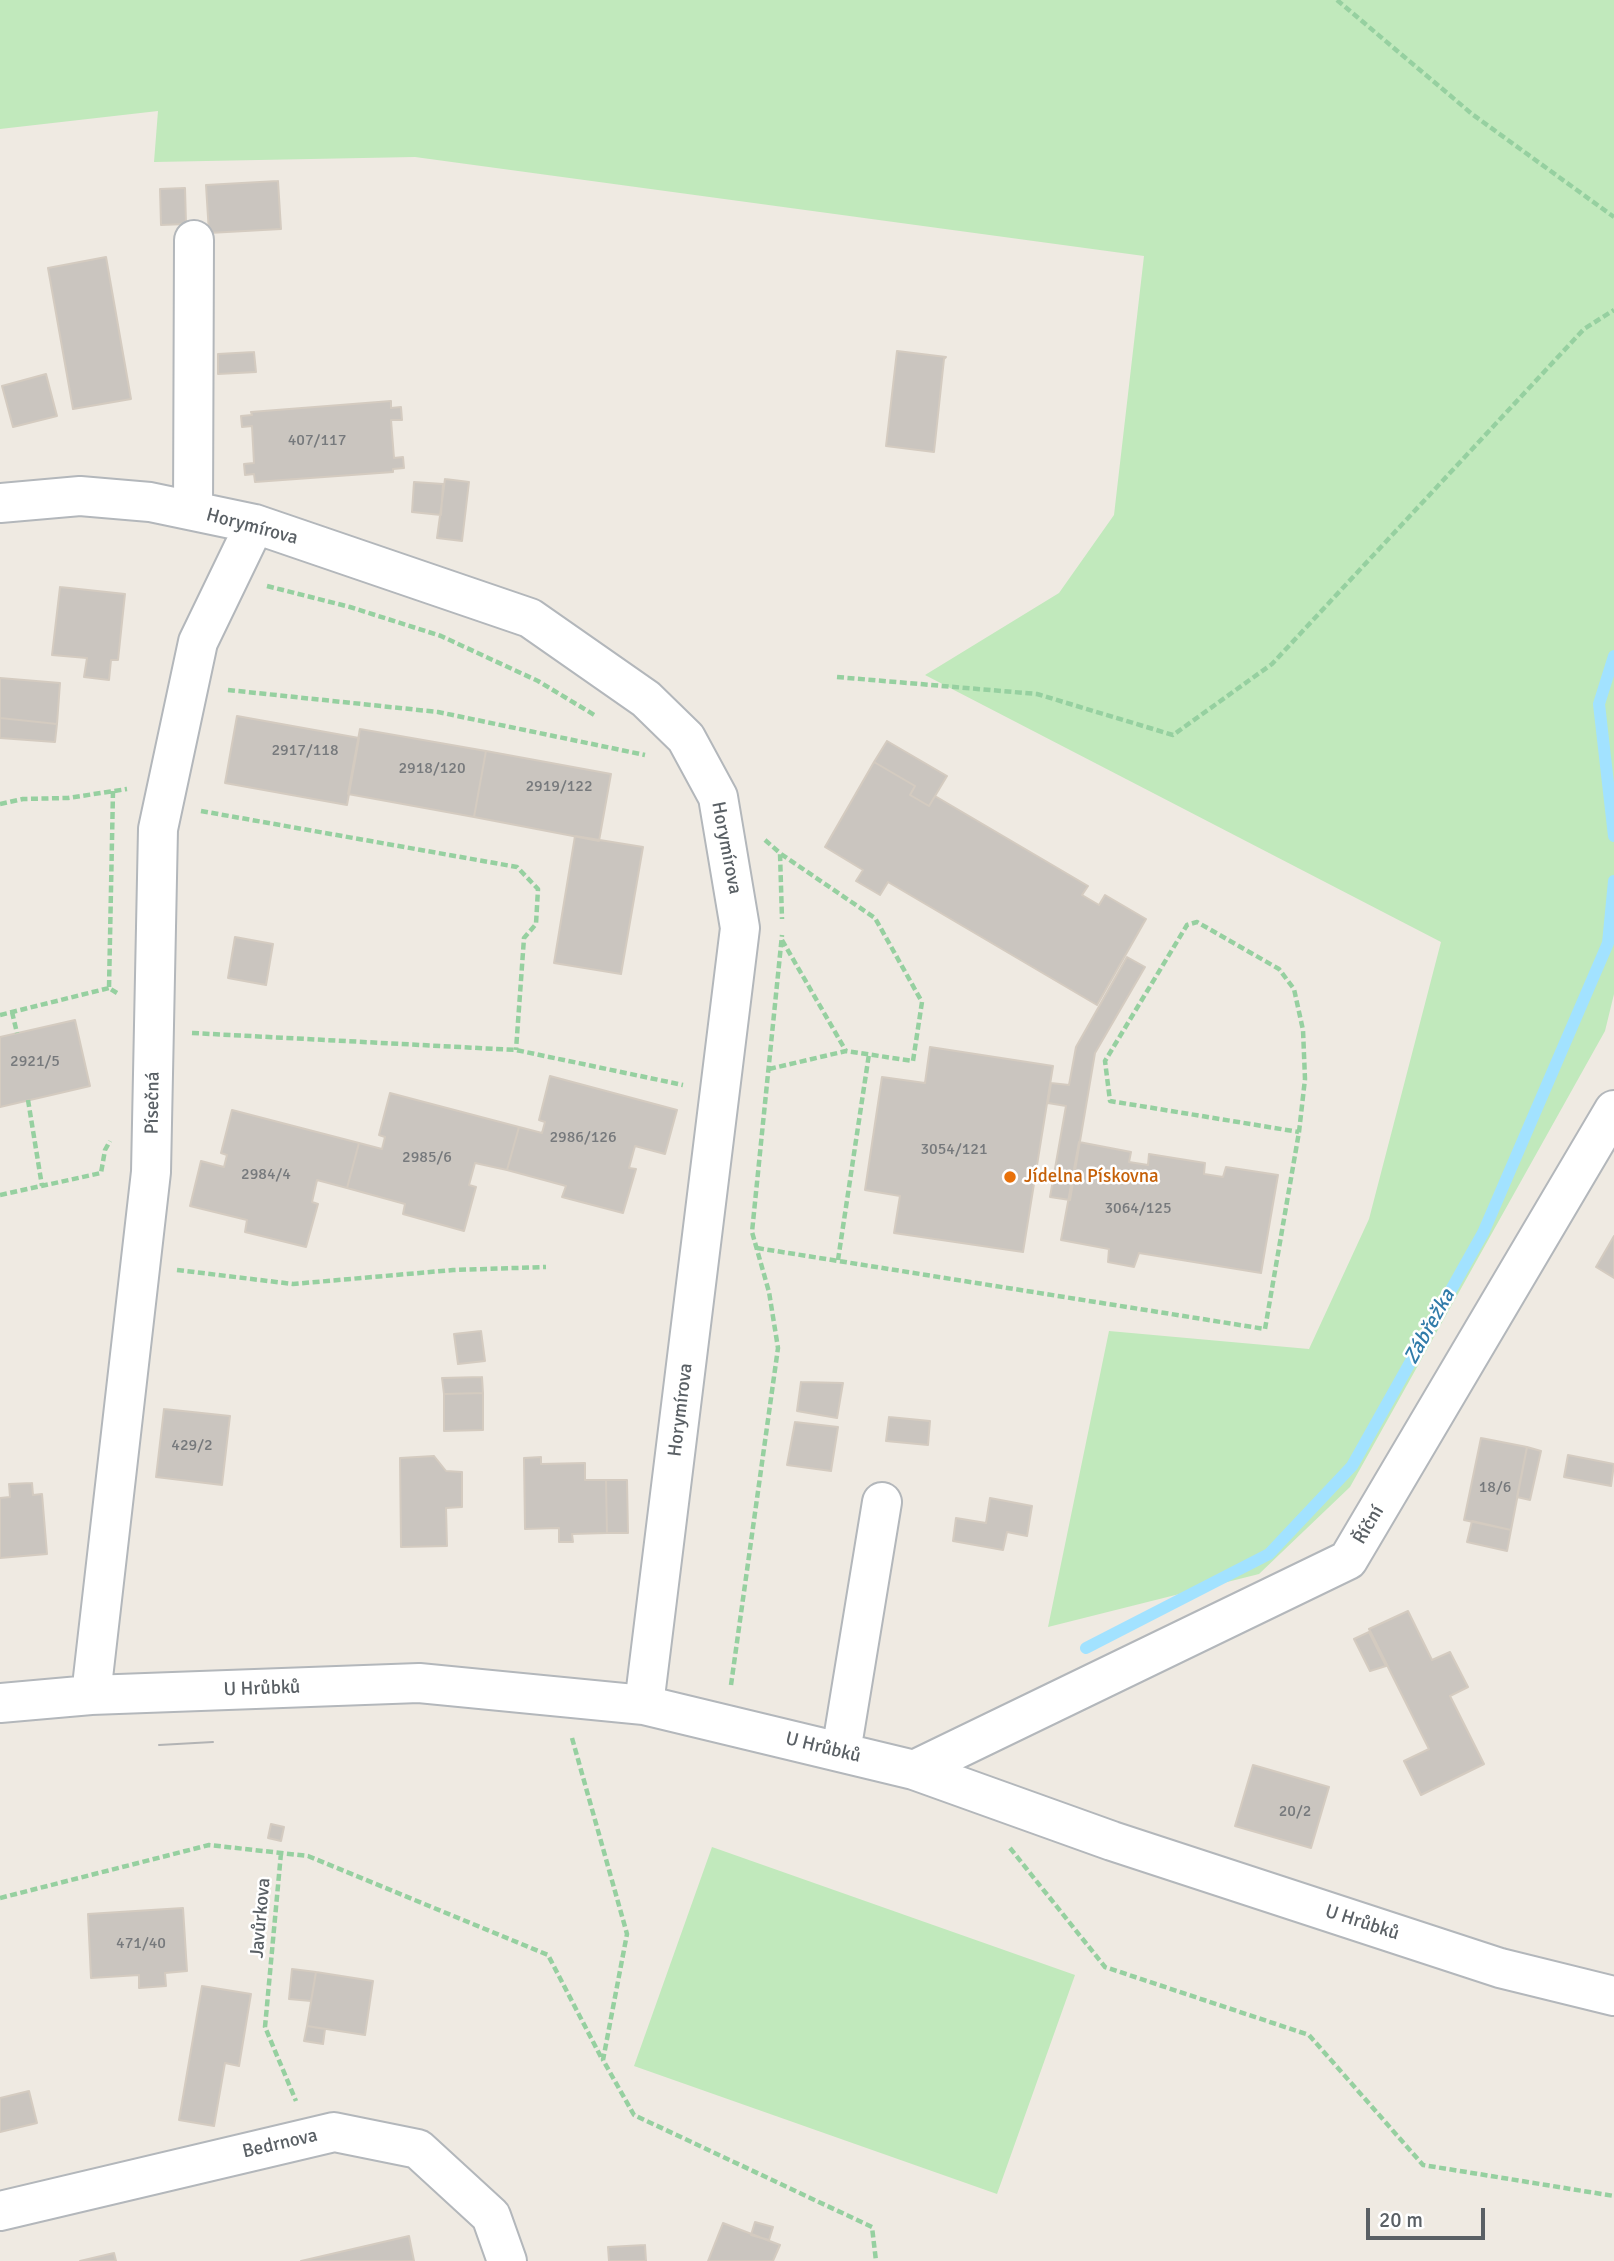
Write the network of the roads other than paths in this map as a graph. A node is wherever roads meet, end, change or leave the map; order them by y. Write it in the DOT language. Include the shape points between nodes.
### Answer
graph roads {
  1 [pos="194,240"];
  2 [pos="0,503"];
  3 [pos="193,511"];
  4 [pos="255,524"];
  5 [pos="1614,1110"];
  6 [pos="882,1502"];
  7 [pos="91,1695"];
  8 [pos="0,1703"];
  9 [pos="644,1705"];
  10 [pos="841,1752"];
  11 [pos="914,1770"];
  12 [pos="1614,1996"];
  13 [pos="0,2211"];
  14 [pos="507,2261"];
  1 -- 3 [label="street"];
  2 -- 3 [label="street, Horymírova" via="80,496"];
  3 -- 4 [label="street, Horymírova"];
  4 -- 7 [label="street, Písečná" via="198,642 158,829 151,1172"];
  4 -- 9 [label="street, Horymírova" via="530,618 646,699 686,738 718,797 740,928"];
  5 -- 11 [label="street, Říční" via="1348,1560"];
  6 -- 10 [label="street"];
  7 -- 8 [label="street, U Hrůbků"];
  7 -- 9 [label="street, U Hrůbků" via="419,1683"];
  9 -- 10 [label="street, U Hrůbků"];
  10 -- 11 [label="street, U Hrůbků"];
  11 -- 12 [label="street, U Hrůbků" via="1112,1841 1500,1968"];
  13 -- 14 [label="street, Bedrnova" via="334,2132 418,2149 491,2216"];
}
